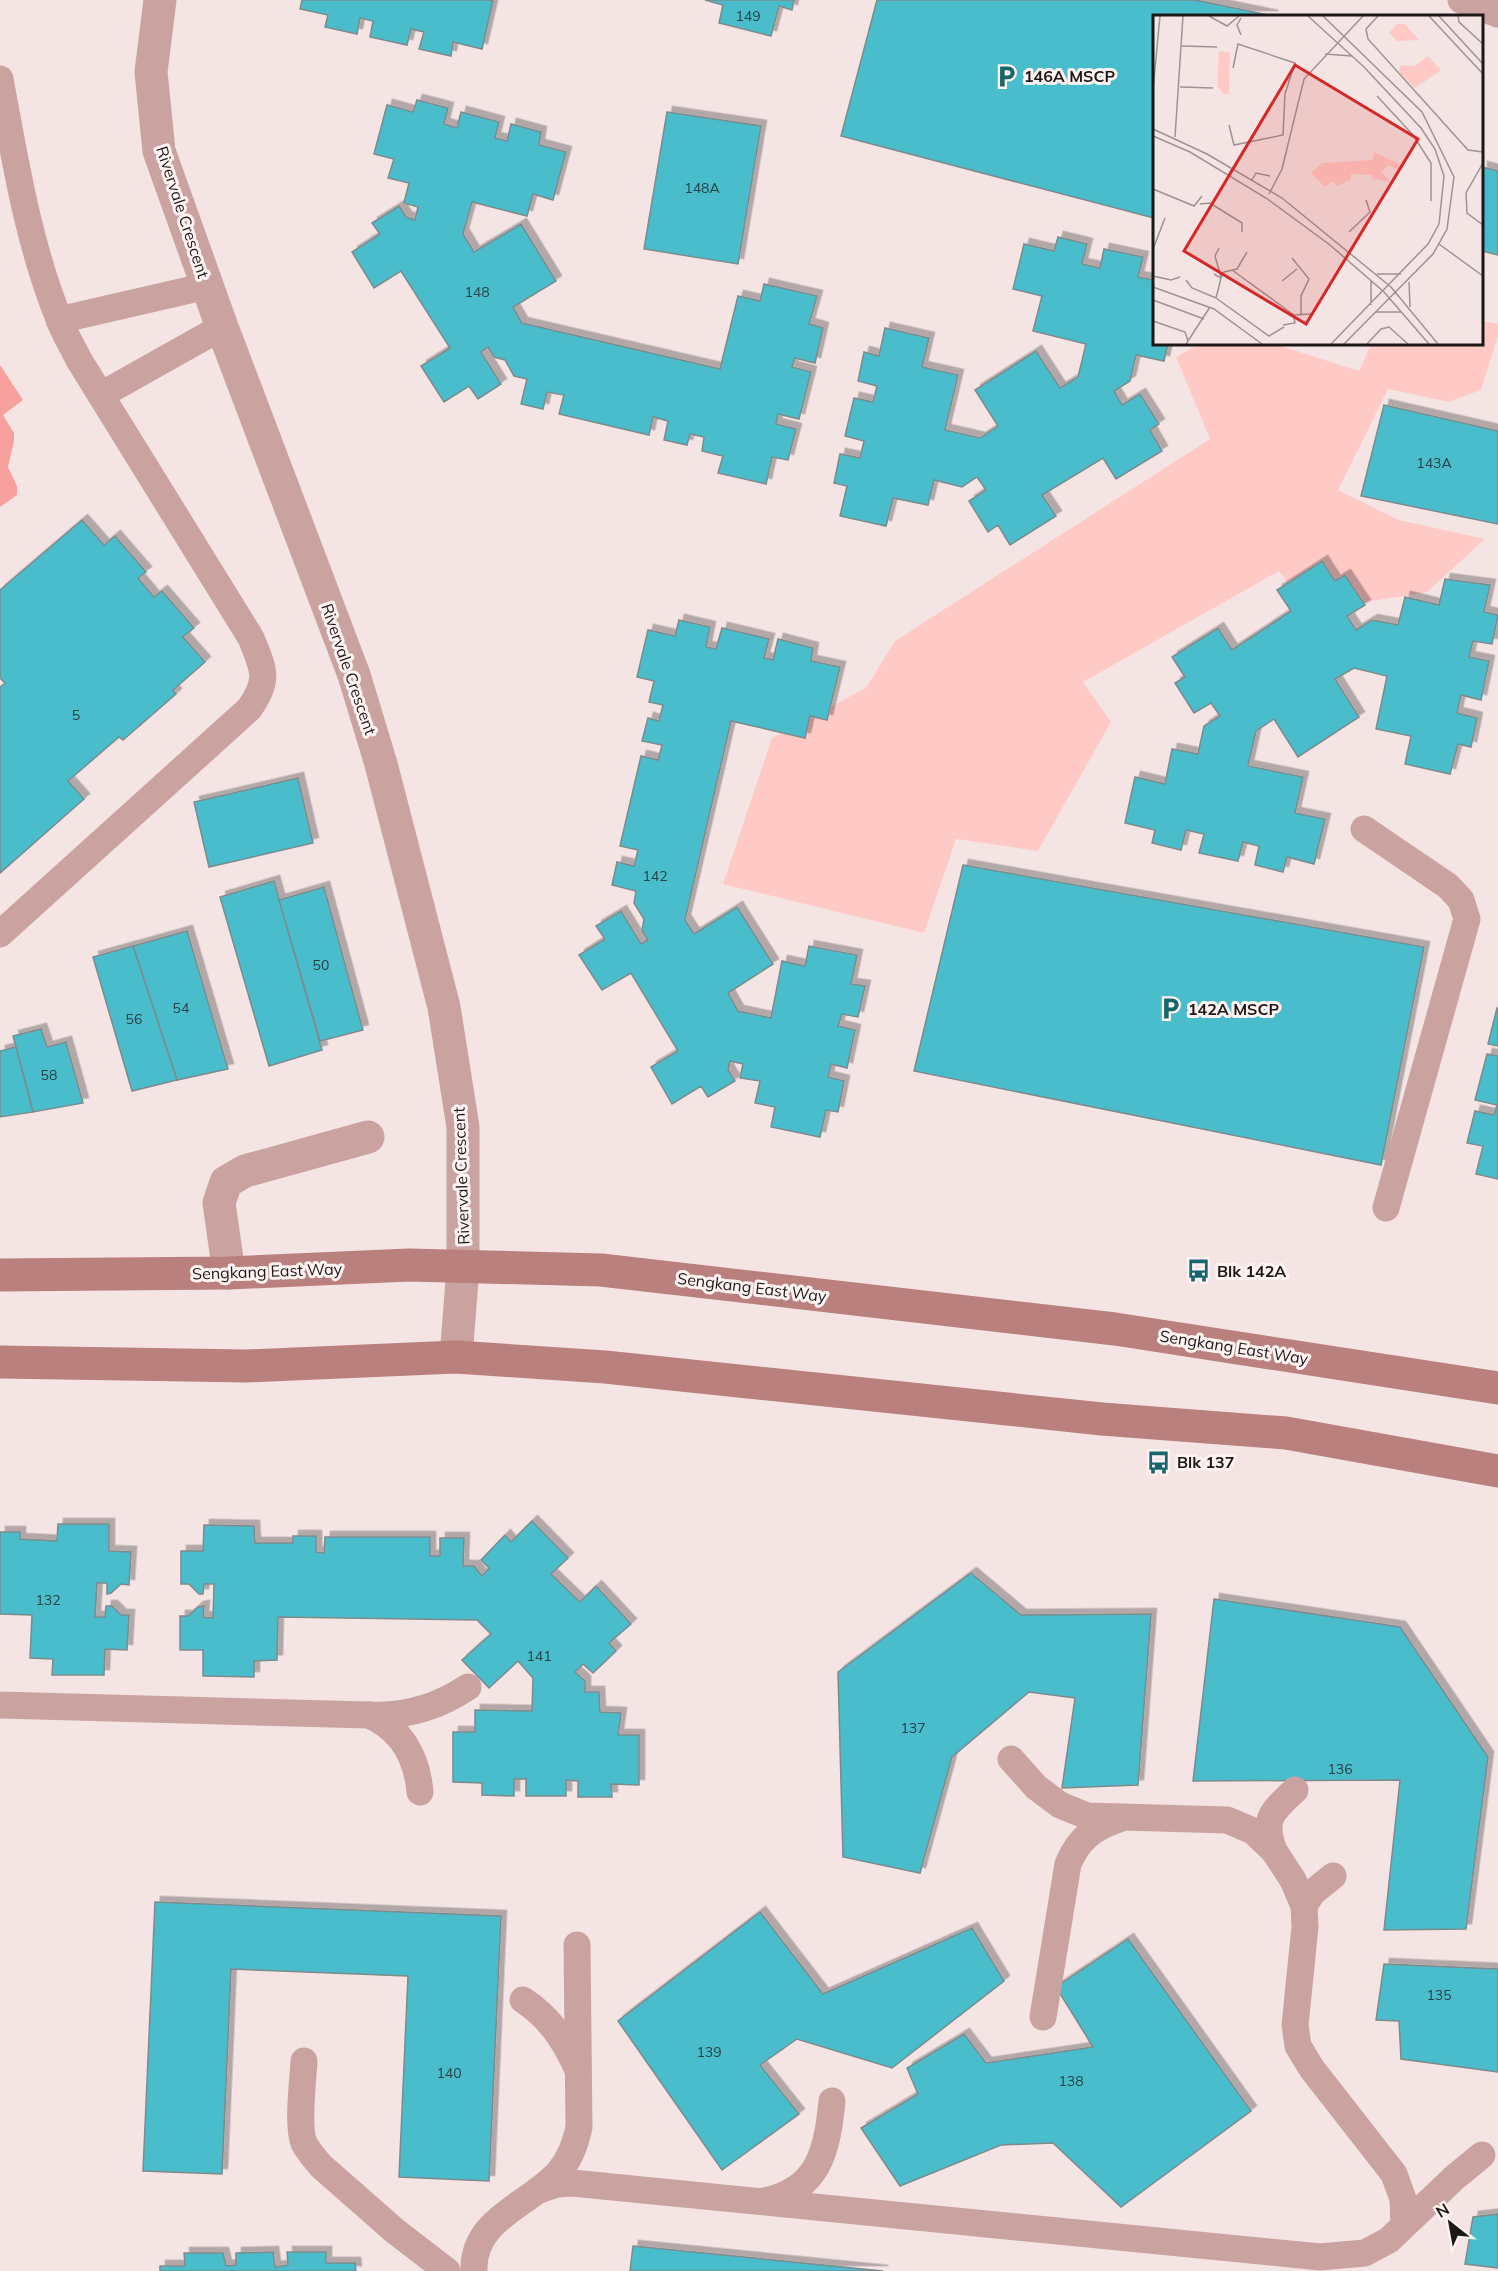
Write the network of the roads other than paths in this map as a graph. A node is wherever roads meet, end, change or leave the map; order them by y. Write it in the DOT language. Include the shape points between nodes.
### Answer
graph roads {
  1 [pos="160,0"];
  2 [pos="1461,0"];
  3 [pos="1498,14"];
  4 [pos="0,79"];
  5 [pos="207,286"];
  6 [pos="59,320"];
  7 [pos="222,327"];
  8 [pos="101,395"];
  9 [pos="1364,830"];
  10 [pos="0,934"];
  11 [pos="368,1137"];
  12 [pos="1386,1208"];
  13 [pos="463,1268"];
  14 [pos="229,1273"];
  15 [pos="0,1275"];
  16 [pos="456,1357"];
  17 [pos="0,1362"];
  18 [pos="1498,1388"];
  19 [pos="1498,1471"];
  20 [pos="468,1687"];
  21 [pos="0,1705"];
  22 [pos="369,1715"];
  23 [pos="1011,1759"];
  24 [pos="1295,1790"];
  25 [pos="420,1792"];
  26 [pos="1124,1818"];
  27 [pos="1274,1851"];
  28 [pos="1333,1876"];
  29 [pos="1304,1906"];
  30 [pos="578,1945"];
  31 [pos="523,2000"];
  32 [pos="1043,2017"];
  33 [pos="304,2061"];
  34 [pos="579,2072"];
  35 [pos="832,2102"];
  36 [pos="1482,2156"];
  37 [pos="539,2190"];
  38 [pos="760,2202"];
  39 [pos="1404,2225"];
  40 [pos="1320,2257"];
  41 [pos="447,2271"];
  42 [pos="474,2271"];
  43 [pos="1358,2271"];
  1 -- 5 [label="street, Rivervale Crescent" via="152,72 159,151"];
  2 -- 3 [label="lane"];
  4 -- 6 [label="lane" via="16,168 42,271"];
  5 -- 6 [label="lane"];
  5 -- 7 [label="street, Rivervale Crescent"];
  6 -- 8 [label="lane"];
  7 -- 8 [label="lane"];
  7 -- 13 [label="street, Rivervale Crescent" via="354,675 444,1006 463,1127"];
  8 -- 10 [label="lane" via="251,638 264,675 260,694 249,709"];
  9 -- 12 [label="lane" via="1448,886 1461,900 1467,919"];
  11 -- 14 [label="street" via="244,1171 226,1182 219,1203"];
  13 -- 14 [label="main road, Sengkang East Way" via="409,1265"];
  13 -- 16 [label="street, Rivervale Crescent"];
  13 -- 18 [label="main road, Sengkang East Way" via="601,1270 1115,1329"];
  14 -- 15 [label="main road, Sengkang East Way"];
  16 -- 17 [label="main road" via="246,1366"];
  16 -- 19 [label="main road" via="605,1367 1102,1419 1286,1433"];
  20 -- 22 [label="lane" via="452,1698 408,1714"];
  21 -- 22 [label="lane"];
  22 -- 25 [label="lane" via="383,1721 405,1743 419,1776"];
  23 -- 26 [label="lane" via="1036,1787 1060,1805 1087,1816"];
  24 -- 27 [label="lane" via="1269,1821"];
  26 -- 27 [label="lane" via="1227,1820 1253,1831"];
  26 -- 32 [label="lane" via="1099,1826 1073,1851"];
  27 -- 29 [label="lane"];
  28 -- 29 [label="lane" via="1312,1893"];
  29 -- 39 [label="lane" via="1295,2025 1298,2046 1312,2070 1394,2174 1403,2199"];
  30 -- 34 [label="lane"];
  31 -- 34 [label="lane" via="554,2026"];
  33 -- 41 [label="lane" via="301,2127 303,2141 312,2155"];
  34 -- 37 [label="lane" via="579,2127 573,2150 558,2173"];
  35 -- 38 [label="lane" via="829,2135 820,2162 806,2180 788,2193"];
  36 -- 39 [label="lane"];
  37 -- 38 [label="lane" via="572,2183"];
  37 -- 42 [label="lane" via="501,2215 489,2228 478,2247"];
  38 -- 40 [label="lane"];
  39 -- 40 [label="lane" via="1389,2240 1365,2253"];
  40 -- 43 [label="lane"];
}
